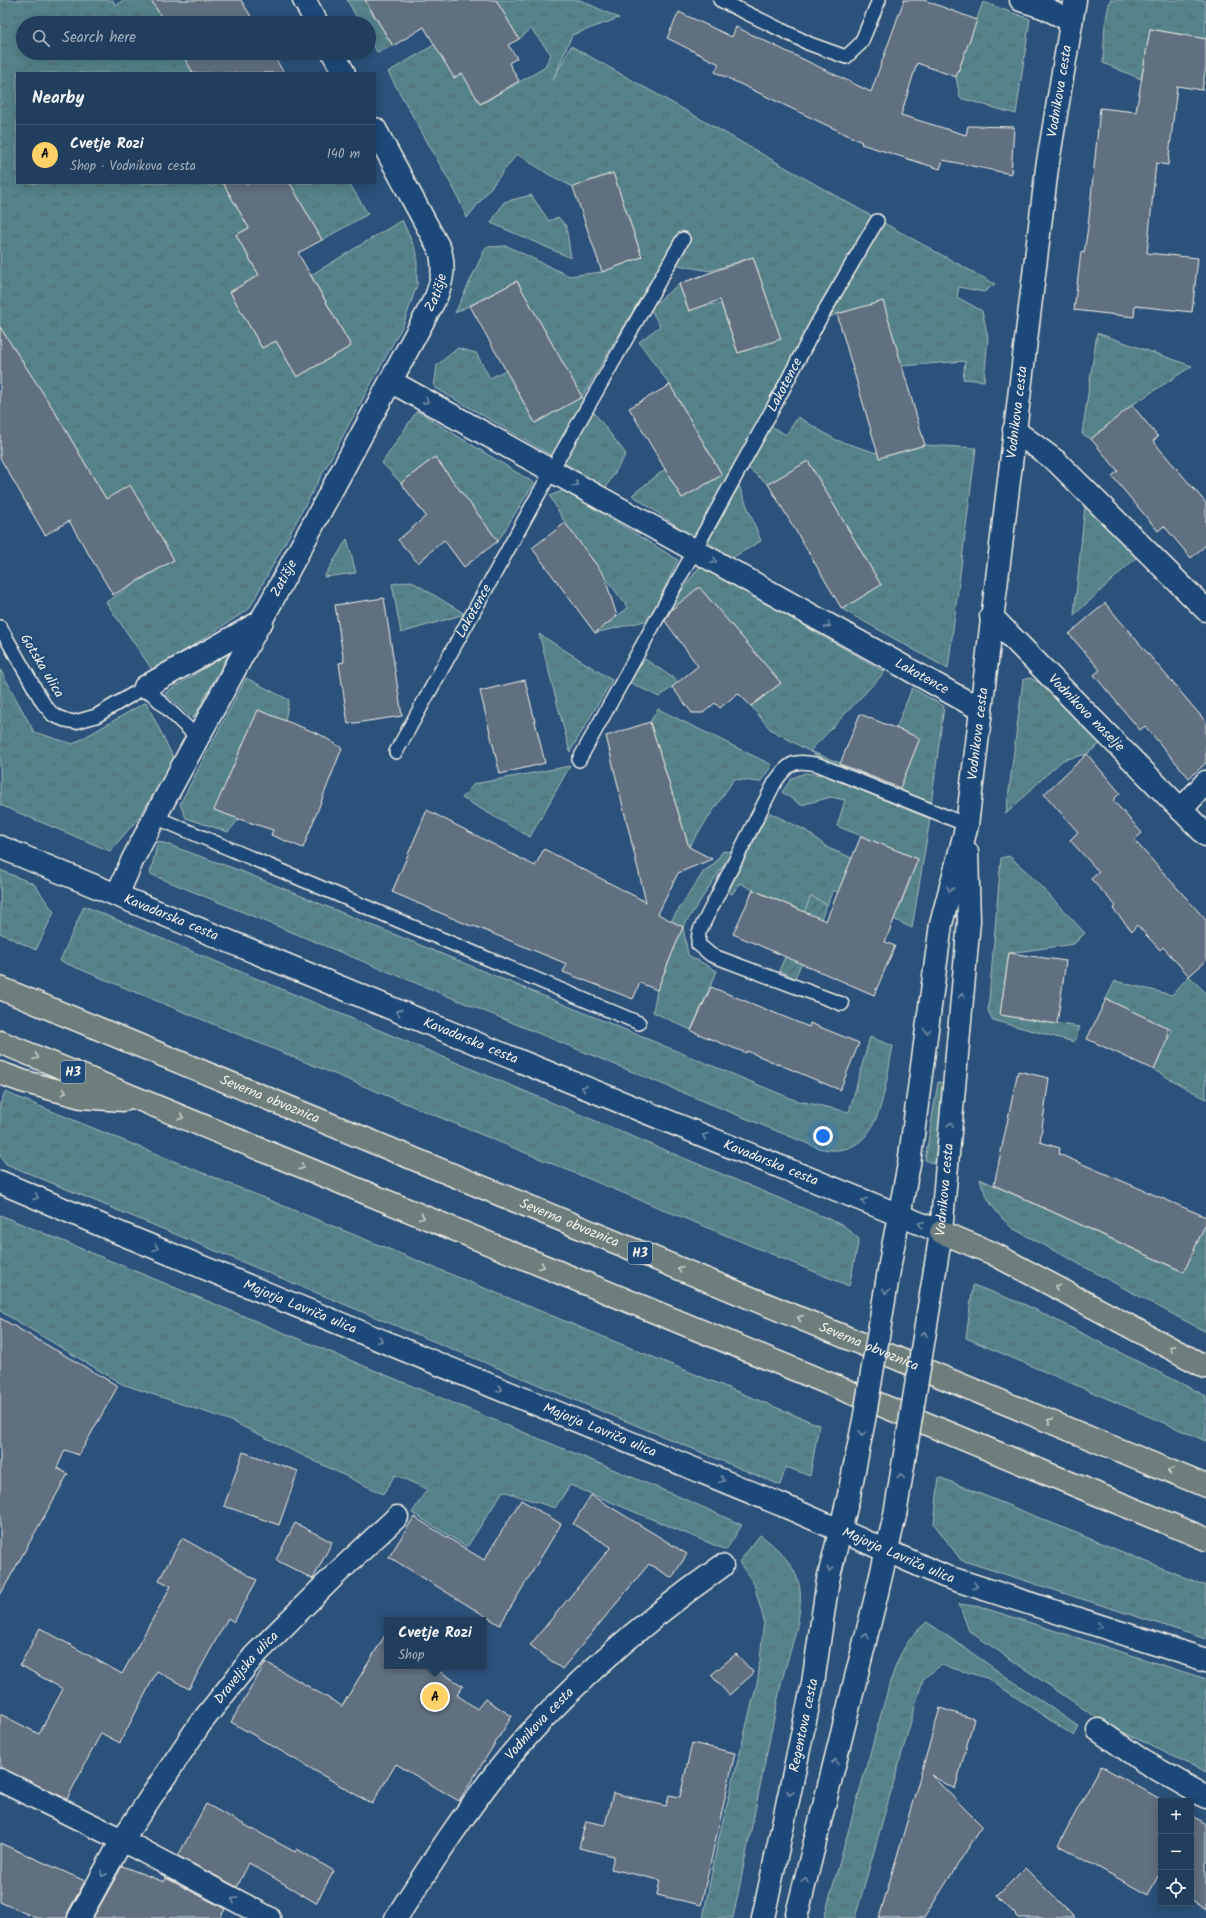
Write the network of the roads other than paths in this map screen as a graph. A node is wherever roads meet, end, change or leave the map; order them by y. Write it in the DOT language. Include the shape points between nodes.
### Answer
graph roads {
  1 [pos="304,0"];
  2 [pos="720,0"];
  3 [pos="879,0"];
  4 [pos="1021,0"];
  5 [pos="1073,10"];
  6 [pos="313,16"];
  7 [pos="337,60"];
  8 [pos="343,72"];
  9 [pos="376,131"];
  10 [pos="877,221"];
  11 [pos="683,239"];
  12 [pos="392,382"];
  13 [pos="1014,430"];
  14 [pos="552,471"];
  15 [pos="695,550"];
  16 [pos="1206,610"];
  17 [pos="991,616"];
  18 [pos="262,621"];
  19 [pos="0,627"];
  20 [pos="145,688"];
  21 [pos="980,709"];
  22 [pos="198,738"];
  23 [pos="396,752"];
  24 [pos="579,760"];
  25 [pos="1206,782"];
  26 [pos="1181,810"];
  27 [pos="155,817"];
  28 [pos="967,825"];
  29 [pos="1206,835"];
  30 [pos="0,847"];
  31 [pos="117,895"];
  32 [pos="0,973"];
  33 [pos="0,988"];
  34 [pos="842,1004"];
  35 [pos="75,1019"];
  36 [pos="639,1023"];
  37 [pos="0,1042"];
  38 [pos="0,1073"];
  39 [pos="145,1102"];
  40 [pos="0,1182"];
  41 [pos="900,1216"];
  42 [pos="942,1232"];
  43 [pos="1206,1366"];
  44 [pos="1206,1486"];
  45 [pos="398,1517"];
  46 [pos="839,1531"];
  47 [pos="1206,1539"];
  48 [pos="886,1552"];
  49 [pos="722,1566"];
  50 [pos="1206,1660"];
  51 [pos="1098,1730"];
  52 [pos="0,1780"];
  53 [pos="1206,1797"];
  54 [pos="122,1840"];
  55 [pos="78,1918"];
  56 [pos="269,1918"];
  57 [pos="396,1918"];
  58 [pos="763,1918"];
  59 [pos="796,1918"];
  1 -- 6 [label="street"];
  2 -- 3 [label="lane" via="810,44 846,57 861,43"];
  4 -- 5 [label="street" via="1043,7"];
  5 -- 13 [label="street, Vodnikova cesta" via="1047,168"];
  7 -- 8 [label="street"];
  9 -- 12 [label="street, Zatišje" via="443,260 442,279 436,297"];
  10 -- 15 [label="lane, Lakotence" via="818,322"];
  11 -- 14 [label="lane, Lakotence"];
  12 -- 14 [label="street, Lakotence, one-way"];
  12 -- 18 [label="street, Zatišje"];
  13 -- 16 [label="street" via="1056,461"];
  13 -- 17 [label="street, Vodnikova cesta"];
  14 -- 15 [label="street, Lakotence, one-way"];
  14 -- 23 [label="lane, Lakotence"];
  15 -- 21 [label="street, Lakotence, one-way"];
  15 -- 24 [label="lane, Lakotence"];
  17 -- 21 [label="street, Vodnikova cesta"];
  17 -- 26 [label="street, Vodnikovo naselje"];
  18 -- 20 [label="street"];
  18 -- 22 [label="street, Zatišje"];
  19 -- 20 [label="lane, Gotska ulica" via="43,703 53,715 75,722 96,716"];
  20 -- 22 [label="lane"];
  21 -- 28 [label="street, Vodnikova cesta"];
  22 -- 27 [label="street, Zatišje"];
  25 -- 26 [label="street"];
  26 -- 29 [label="street, Vodnikovo naselje"];
  27 -- 31 [label="street, Zatišje"];
  27 -- 36 [label="lane"];
  28 -- 34 [label="lane" via="819,764 790,764 775,782 699,932 698,944 711,955"];
  28 -- 41 [label="street, Vodnikova cesta, one-way" via="941,924"];
  42 -- 28 [label="street, Vodnikova cesta, one-way" via="969,921"];
  30 -- 31 [label="street, Kavadarska cesta"];
  41 -- 31 [label="street, Kavadarska cesta, one-way"];
  32 -- 35 [label="highway"];
  33 -- 35 [label="highway, Severna obvoznica / H3"];
  44 -- 35 [label="highway, Severna obvoznica / H3, one-way"];
  37 -- 39 [label="highway, H3, one-way"];
  38 -- 39 [label="highway, one-way" via="81,1097"];
  39 -- 47 [label="highway, H3, one-way"];
  40 -- 46 [label="street, Majorja Lavriča ulica, one-way" via="782,1505"];
  42 -- 41 [label="street, Kavadarska cesta, one-way"];
  41 -- 46 [label="street, Vodnikova cesta, one-way, bridge" via="865,1415"];
  43 -- 42 [label="highway, one-way" via="992,1253"];
  48 -- 42 [label="street, Vodnikova cesta, one-way, bridge" via="895,1515"];
  45 -- 54 [label="street, Draveljska ulica" via="254,1656 200,1724"];
  46 -- 48 [label="street, Majorja Lavriča ulica"];
  46 -- 58 [label="street, Regentova cesta, one-way" via="828,1580 813,1683"];
  48 -- 50 [label="street, Majorja Lavriča ulica, one-way" via="944,1576"];
  59 -- 48 [label="street, one-way"];
  49 -- 57 [label="street, Vodnikova cesta" via="674,1600 616,1649 549,1713 496,1773"];
  51 -- 53 [label="street" via="1143,1761"];
  52 -- 54 [label="street"];
  54 -- 55 [label="street, Draveljska ulica, one-way"];
  56 -- 54 [label="street, one-way"];
}
